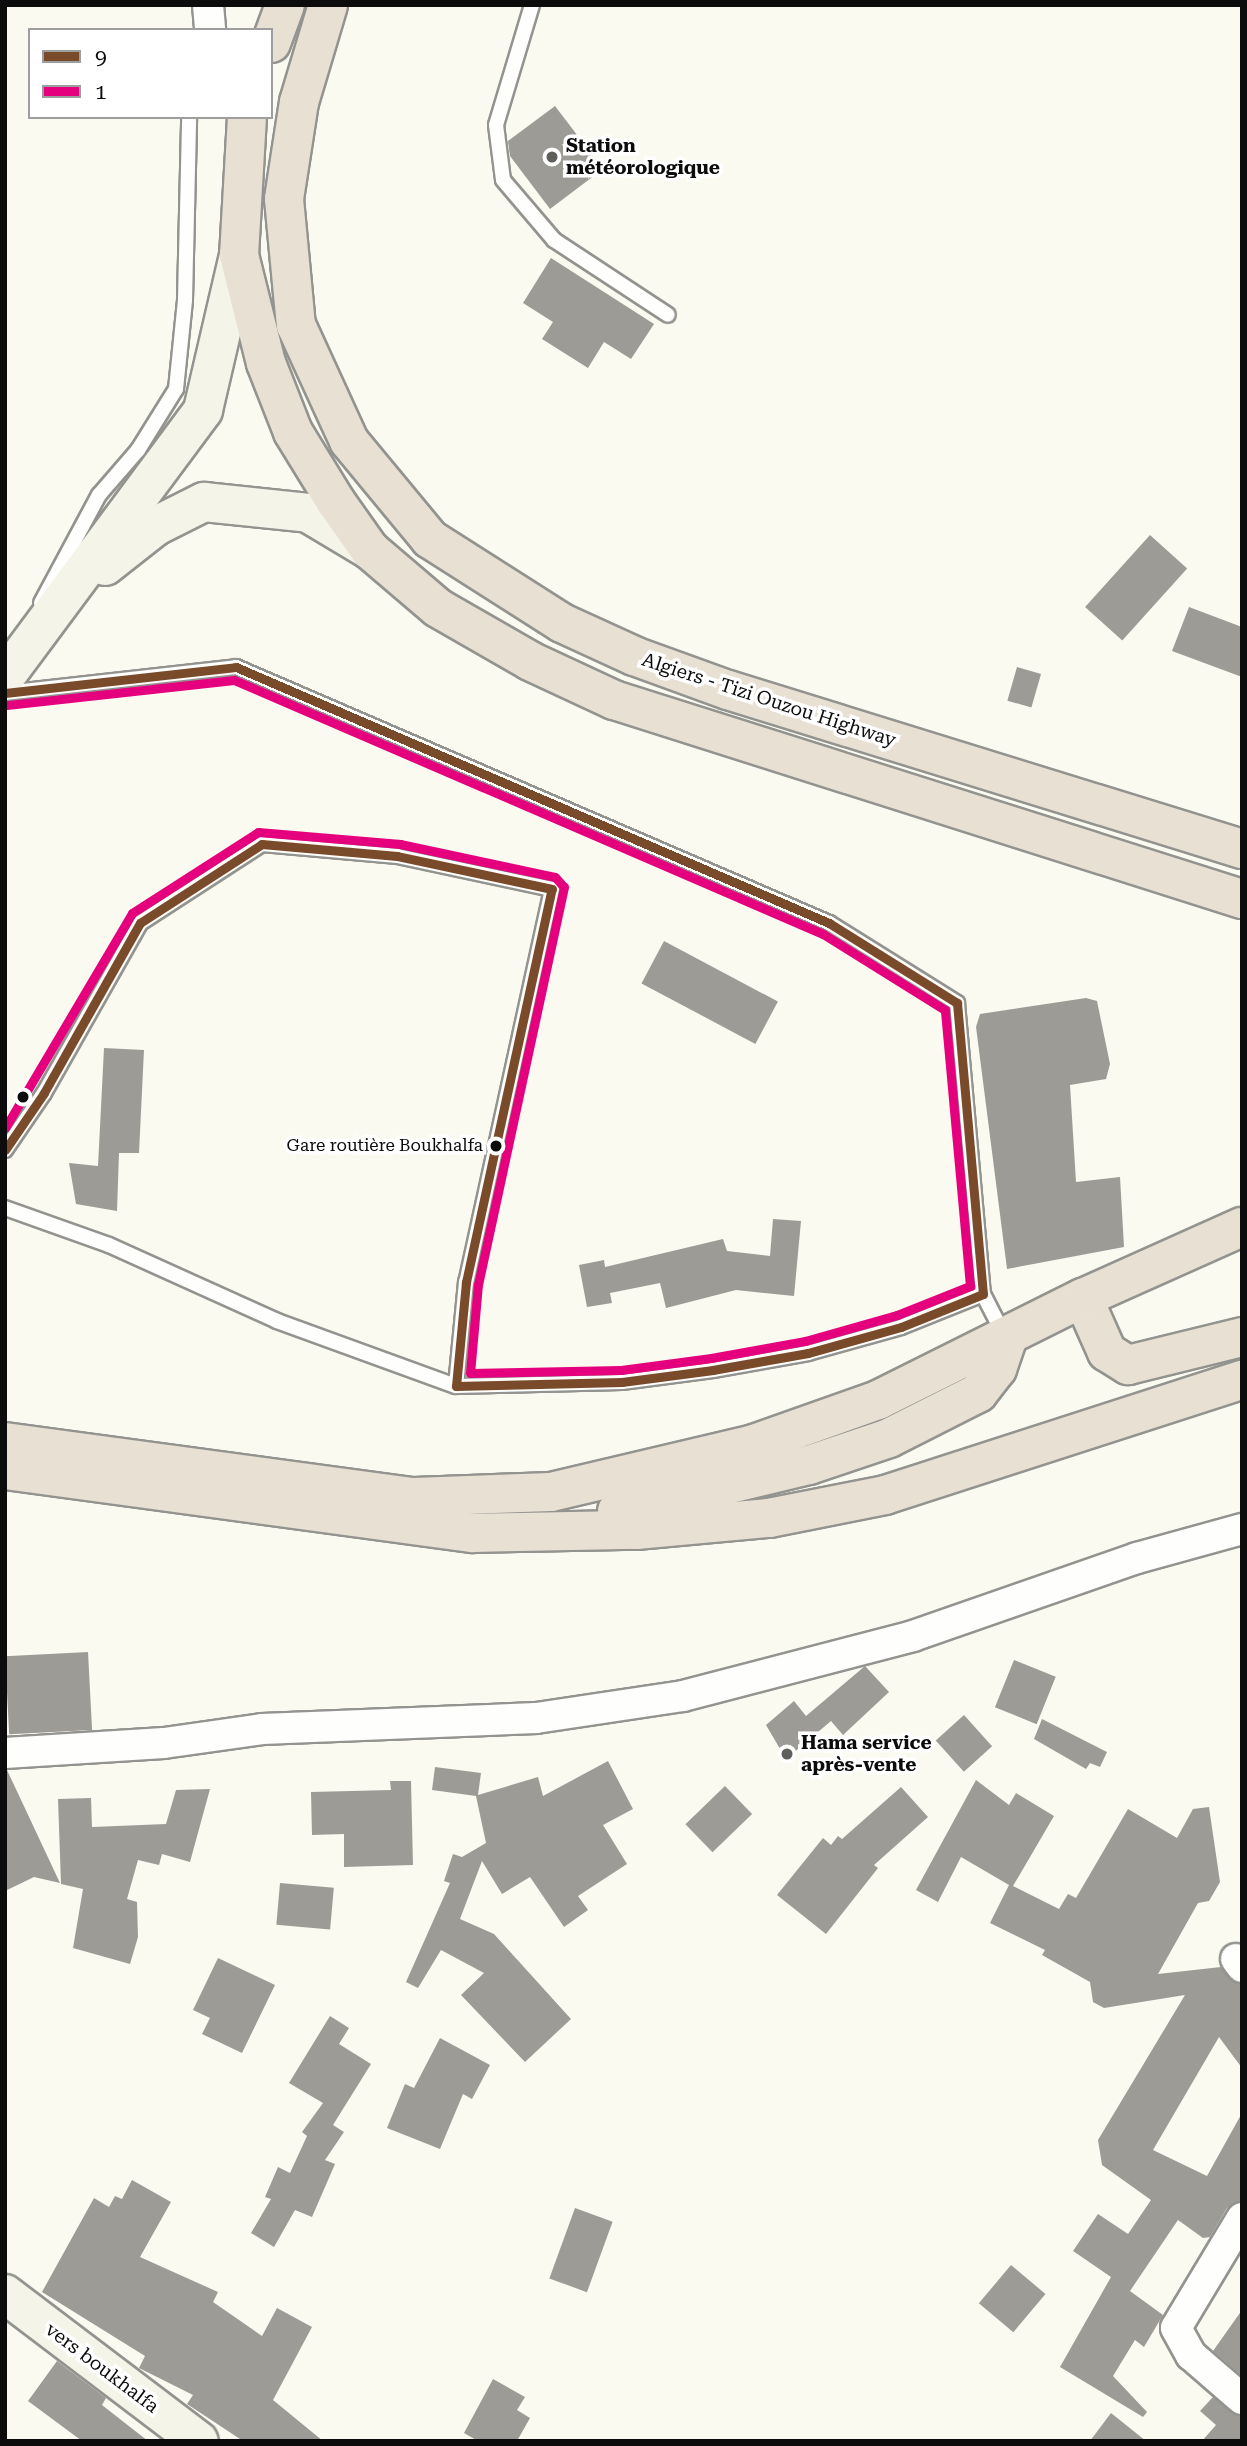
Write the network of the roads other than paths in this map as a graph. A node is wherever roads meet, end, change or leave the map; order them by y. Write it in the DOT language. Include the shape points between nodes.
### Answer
graph roads {
  1 [pos="208,5"];
  2 [pos="285,5"];
  3 [pos="328,5"];
  4 [pos="532,5"];
  5 [pos="210,28"];
  6 [pos="273,38"];
  7 [pos="189,119"];
  8 [pos="247,119"];
  9 [pos="239,255"];
  10 [pos="668,315"];
  11 [pos="370,550"];
  12 [pos="51,608"];
  13 [pos="8,677"];
  14 [pos="1242,849"];
  15 [pos="1242,899"];
  16 [pos="5,1150"];
  17 [pos="5,1208"];
  18 [pos="1242,1227"];
  19 [pos="983,1294"];
  20 [pos="1083,1298"];
  21 [pos="1242,1337"];
  22 [pos="1007,1340"];
  23 [pos="1242,1380"];
  24 [pos="456,1386"];
  25 [pos="5,1442"];
  26 [pos="5,1470"];
  27 [pos="1242,1528"];
  28 [pos="473,1533"];
  29 [pos="5,1753"];
  30 [pos="1242,2218"];
  31 [pos="5,2294"];
  32 [pos="1242,2399"];
  33 [pos="199,2441"];
  1 -- 5 [label="street"];
  2 -- 6 [label="highway"];
  3 -- 14 [label="highway, Algiers - Tizi Ouzou Highway" via="299,102 284,199 296,325 349,441 430,539 562,623 634,656 728,690"];
  4 -- 10 [label="lane" via="496,125 503,180 554,240"];
  7 -- 13 [label="lane" via="185,300 176,389 68,544"];
  8 -- 9 [label="highway"];
  9 -- 11 [label="highway" via="266,363 293,432"];
  9 -- 12 [label="main road" via="203,410 164,469"];
  11 -- 12 [label="main road" via="307,513 204,502 156,526"];
  11 -- 15 [label="highway" via="438,608 530,661 614,700"];
  12 -- 13 [label="main road"];
  13 -- 19 [label="lane" via="236,667 829,923 957,1003"];
  16 -- 24 [label="lane" via="44,1093 140,923 262,844 397,856 552,889 466,1282"];
  17 -- 24 [label="lane" via="109,1245 276,1321"];
  18 -- 20 [label="highway"];
  19 -- 22 [label="lane"];
  19 -- 24 [label="lane" via="901,1327 821,1349 713,1370 622,1382"];
  20 -- 21 [label="highway" via="1107,1352 1128,1365"];
  20 -- 22 [label="highway"];
  22 -- 25 [label="highway" via="878,1401 754,1444 551,1492 414,1497"];
  22 -- 28 [label="highway" via="997,1369 978,1393 889,1438 714,1490"];
  23 -- 28 [label="highway" via="885,1495 808,1511 636,1530"];
  26 -- 28 [label="highway"];
  27 -- 29 [label="street" via="1137,1558 913,1636 683,1696 536,1718 261,1729 164,1744"];
  30 -- 32 [label="street" via="1176,2328 1191,2355"];
  31 -- 33 [label="main road, vers boukhalfa"];
}
